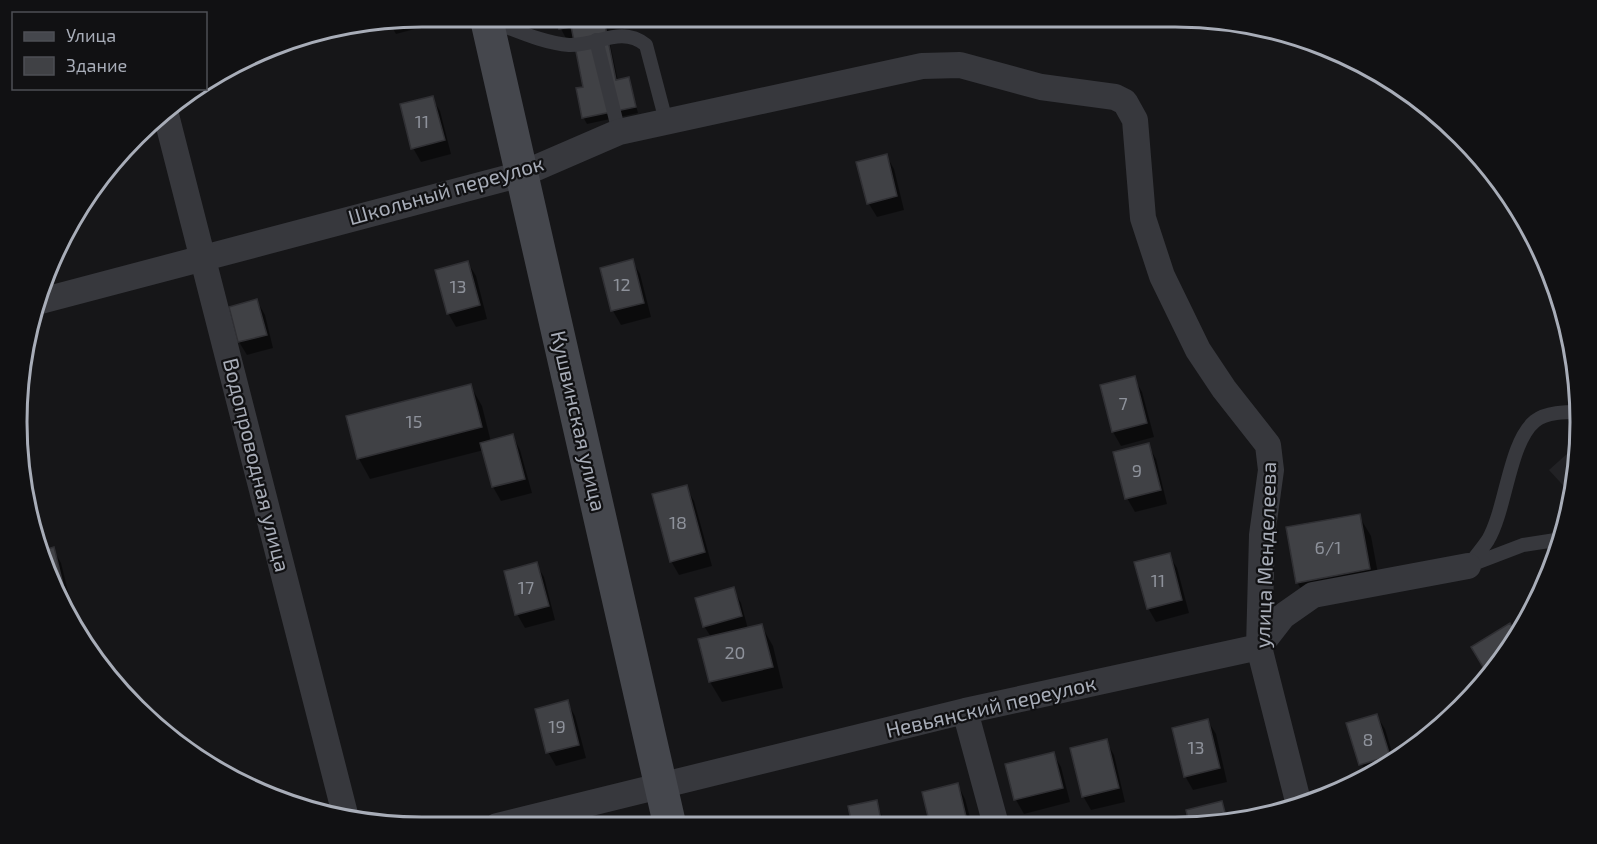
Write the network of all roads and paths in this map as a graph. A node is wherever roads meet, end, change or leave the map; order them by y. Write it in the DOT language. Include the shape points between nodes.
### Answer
graph roads {
  1 [pos="489,27"];
  2 [pos="512,27"];
  3 [pos="596,40"];
  4 [pos="167,121"];
  5 [pos="666,121"];
  6 [pos="619,132"];
  7 [pos="522,174"];
  8 [pos="203,258"];
  9 [pos="47,299"];
  10 [pos="1570,412"];
  11 [pos="1268,445"];
  12 [pos="1552,541"];
  13 [pos="1468,566"];
  14 [pos="1259,647"];
  15 [pos="965,711"];
  16 [pos="660,786"];
  17 [pos="1297,798"];
  18 [pos="344,809"];
  19 [pos="534,817"];
  20 [pos="668,817"];
  21 [pos="994,817"];
  1 -- 7 [label="main road, Кушвинская улица"];
  2 -- 3 [label="lane" via="556,43 572,45"];
  3 -- 5 [label="lane" via="624,34 646,45"];
  3 -- 6 [label="lane"];
  4 -- 8 [label="street, Водопроводная улица"];
  5 -- 6 [label="street, Школьный переулок"];
  5 -- 11 [label="street, Школьный переулок" via="922,66 960,65 1041,87 1115,97 1125,102 1135,120 1143,218 1162,276 1198,350"];
  6 -- 7 [label="street, Школьный переулок"];
  7 -- 8 [label="street, Школьный переулок"];
  7 -- 16 [label="main road, Кушвинская улица"];
  8 -- 9 [label="street, Школьный переулок"];
  8 -- 18 [label="street, Водопроводная улица"];
  10 -- 13 [label="lane" via="1535,421 1518,446 1488,540"];
  11 -- 14 [label="street, улица Менделеева" via="1271,470 1262,536"];
  12 -- 13 [label="lane" via="1523,545"];
  13 -- 14 [label="street" via="1313,595 1283,616"];
  14 -- 15 [label="street, Невьянский переулок"];
  14 -- 17 [label="street, улица Менделеева"];
  15 -- 16 [label="street, Невьянский переулок"];
  15 -- 21 [label="street"];
  16 -- 19 [label="street, Невьянский переулок"];
  16 -- 20 [label="main road, Кушвинская улица"];
}
